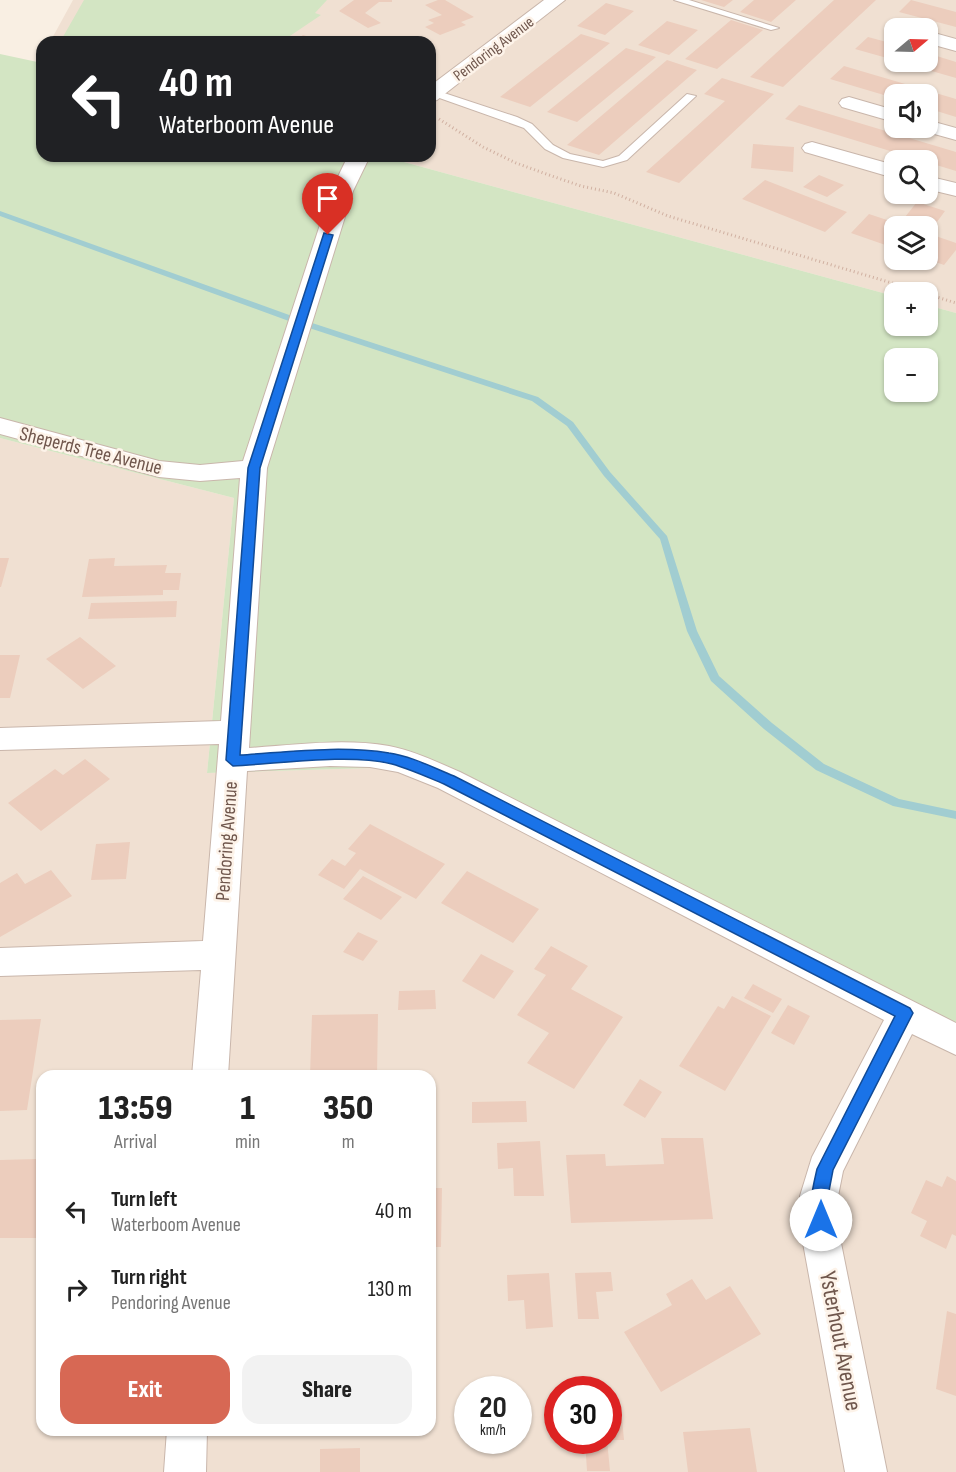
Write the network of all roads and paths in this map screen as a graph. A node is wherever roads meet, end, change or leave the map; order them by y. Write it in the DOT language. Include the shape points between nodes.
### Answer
graph roads {
  1 [pos="556,0"];
  2 [pos="679,0"];
  3 [pos="774,28"];
  4 [pos="938,40"];
  5 [pos="956,45"];
  6 [pos="436,92"];
  7 [pos="436,95"];
  8 [pos="691,96"];
  9 [pos="849,103"];
  10 [pos="884,113"];
  11 [pos="436,118"];
  12 [pos="938,129"];
  13 [pos="956,134"];
  14 [pos="812,148"];
  15 [pos="356,162"];
  16 [pos="884,169"];
  17 [pos="938,185"];
  18 [pos="956,190"];
  19 [pos="889,282"];
  20 [pos="938,297"];
  21 [pos="956,303"];
  22 [pos="0,426"];
  23 [pos="254,468"];
  24 [pos="0,739"];
  25 [pos="234,746"];
  26 [pos="218,955"];
  27 [pos="0,962"];
  28 [pos="905,1013"];
  29 [pos="956,1040"];
  30 [pos="210,1070"];
  31 [pos="188,1436"];
  32 [pos="185,1472"];
  33 [pos="866,1472"];
  1 -- 6 [label="street, Pendoring Avenue"];
  2 -- 3 [label="lane"];
  4 -- 5 [label="street"];
  7 -- 8 [label="lane" via="513,119 528,126 549,147 567,156 603,164 624,158"];
  9 -- 10 [label="street"];
  11 -- 19 [label="path" via="516,164 614,193 668,216"];
  12 -- 13 [label="street"];
  14 -- 16 [label="street"];
  15 -- 23 [label="street, Pendoring Avenue" via="342,191"];
  17 -- 18 [label="street"];
  20 -- 21 [label="path"];
  22 -- 23 [label="street, Sheperds Tree Avenue" via="159,470 200,473"];
  23 -- 25 [label="street, Pendoring Avenue"];
  24 -- 25 [label="street"];
  25 -- 26 [label="street, Pendoring Avenue"];
  25 -- 28 [label="street" via="390,758 426,770"];
  26 -- 27 [label="street"];
  26 -- 30 [label="street, Pendoring Avenue"];
  28 -- 29 [label="street"];
  28 -- 33 [label="street, Ysterhout Avenue" via="837,1143 825,1169 819,1196 825,1260"];
  31 -- 32 [label="street"];
}
